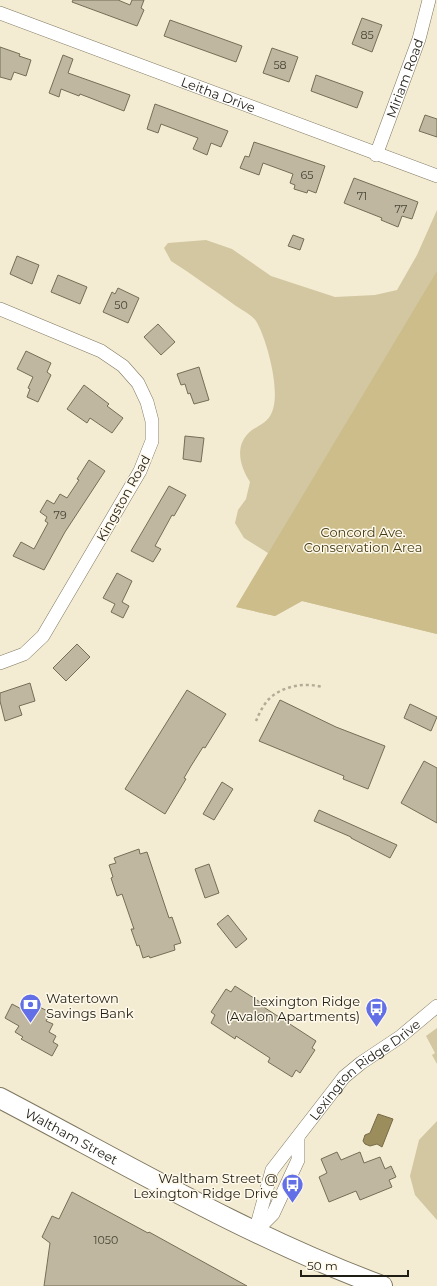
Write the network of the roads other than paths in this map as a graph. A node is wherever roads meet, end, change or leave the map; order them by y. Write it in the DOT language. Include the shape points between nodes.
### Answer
graph roads {
  1 [pos="429,0"];
  2 [pos="0,13"];
  3 [pos="376,155"];
  4 [pos="437,176"];
  5 [pos="0,309"];
  6 [pos="0,663"];
  7 [pos="437,1006"];
  8 [pos="0,1098"];
  9 [pos="298,1137"];
  10 [pos="254,1232"];
  11 [pos="382,1286"];
  1 -- 3 [label="street, Miriam Road" via="419,39"];
  2 -- 3 [label="street, Leitha Drive"];
  3 -- 4 [label="street, Leitha Drive"];
  5 -- 6 [label="street, Kingston Road" via="101,351 123,366 138,383 147,402 152,421 152,441 140,471 43,636 24,654"];
  7 -- 9 [label="street, Lexington Ridge Drive" via="400,1037 344,1077"];
  8 -- 10 [label="main road, Waltham Street"];
  9 -- 10 [label="street, Lexington Ridge Drive" via="272,1170"];
  9 -- 10 [label="street" via="298,1160 273,1214"];
  10 -- 11 [label="main road, Waltham Street" via="338,1270"];
}
